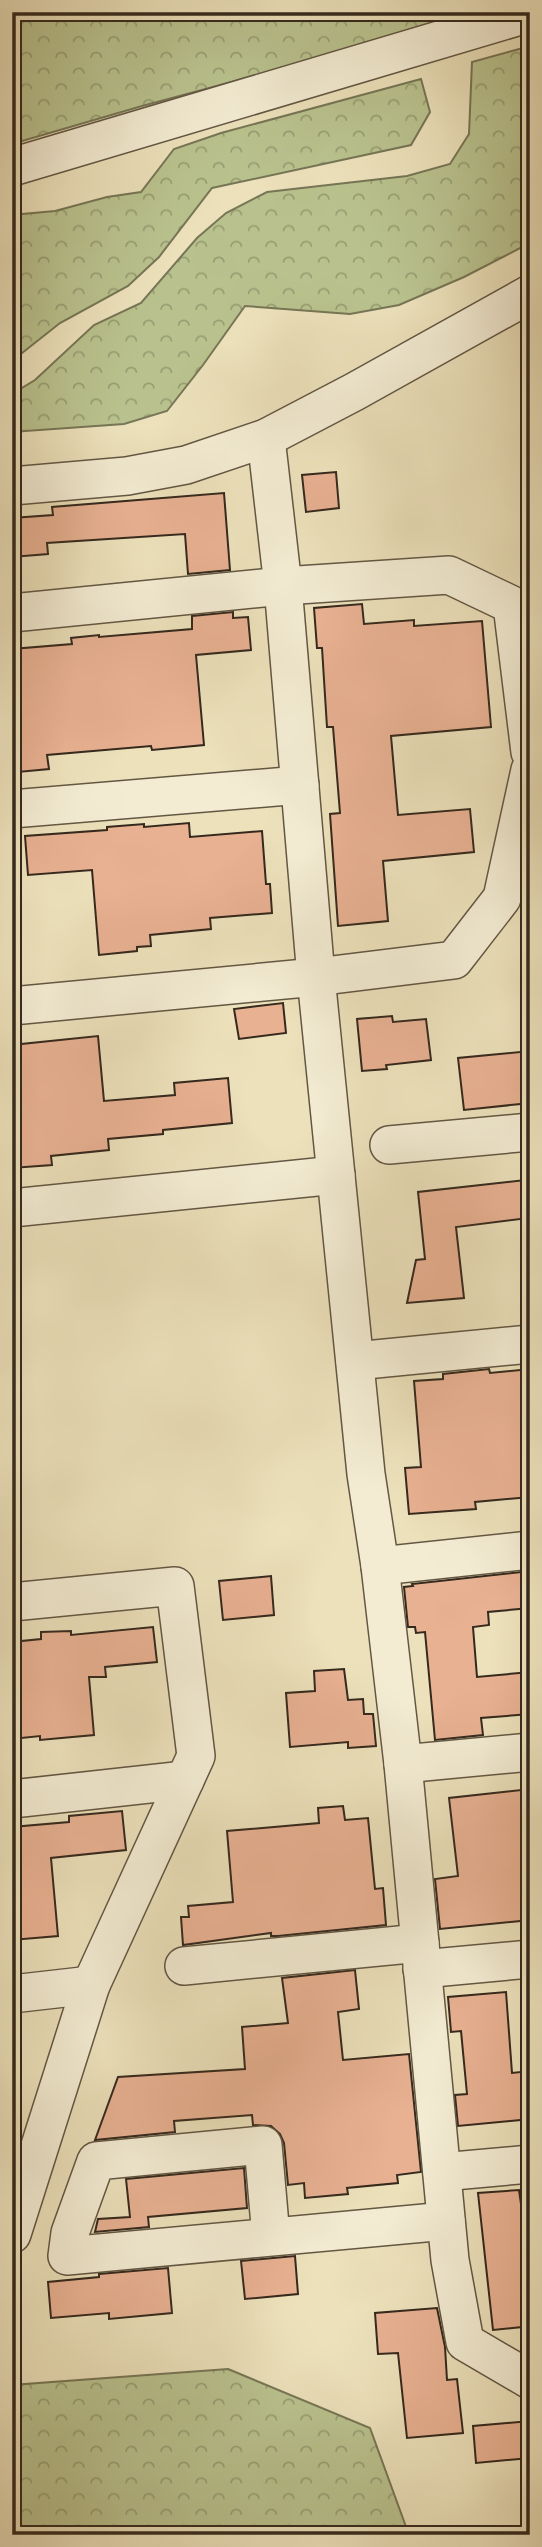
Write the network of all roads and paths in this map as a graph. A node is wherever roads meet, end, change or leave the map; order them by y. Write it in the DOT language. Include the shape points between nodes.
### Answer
graph roads {
  1 [pos="530,13"];
  2 [pos="12,167"];
  3 [pos="530,294"];
  4 [pos="266,438"];
  5 [pos="12,486"];
  6 [pos="284,586"];
  7 [pos="12,613"];
  8 [pos="530,752"];
  9 [pos="530,770"];
  10 [pos="300,785"];
  11 [pos="12,809"];
  12 [pos="316,977"];
  13 [pos="12,1006"];
  14 [pos="530,1132"];
  15 [pos="389,1145"];
  16 [pos="336,1175"];
  17 [pos="12,1208"];
  18 [pos="530,1344"];
  19 [pos="355,1361"];
  20 [pos="530,1550"];
  21 [pos="380,1566"];
  22 [pos="12,1602"];
  23 [pos="530,1752"];
  24 [pos="403,1764"];
  25 [pos="185,1780"];
  26 [pos="12,1799"];
  27 [pos="421,1956"];
  28 [pos="530,1959"];
  29 [pos="184,1966"];
  30 [pos="90,1985"];
  31 [pos="12,1994"];
  32 [pos="530,2164"];
  33 [pos="442,2172"];
  34 [pos="446,2221"];
  35 [pos="12,2234"];
  36 [pos="271,2237"];
  37 [pos="530,2380"];
  1 -- 2 [label="street"];
  3 -- 4 [label="street"];
  4 -- 5 [label="street" via="186,465"];
  4 -- 6 [label="street"];
  6 -- 7 [label="street"];
  6 -- 8 [label="street" via="449,575 512,605"];
  6 -- 10 [label="street"];
  9 -- 12 [label="street" via="502,898 454,960"];
  10 -- 11 [label="street"];
  10 -- 12 [label="street"];
  12 -- 13 [label="street"];
  12 -- 16 [label="street"];
  14 -- 15 [label="street"];
  16 -- 17 [label="street"];
  16 -- 19 [label="street"];
  18 -- 19 [label="street"];
  19 -- 21 [label="street"];
  20 -- 21 [label="street"];
  21 -- 24 [label="street"];
  22 -- 25 [label="street" via="174,1586 196,1756"];
  23 -- 24 [label="street"];
  24 -- 27 [label="street"];
  25 -- 26 [label="street"];
  25 -- 30 [label="street"];
  27 -- 28 [label="street"];
  27 -- 29 [label="street"];
  27 -- 33 [label="street"];
  30 -- 31 [label="street"];
  30 -- 35 [label="street"];
  32 -- 33 [label="street"];
  33 -- 34 [label="street"];
  34 -- 36 [label="street"];
  34 -- 37 [label="street" via="465,2342"];
  36 -- 36 [label="street" via="135,2250 67,2256 70,2233 96,2161 263,2145"];
}
